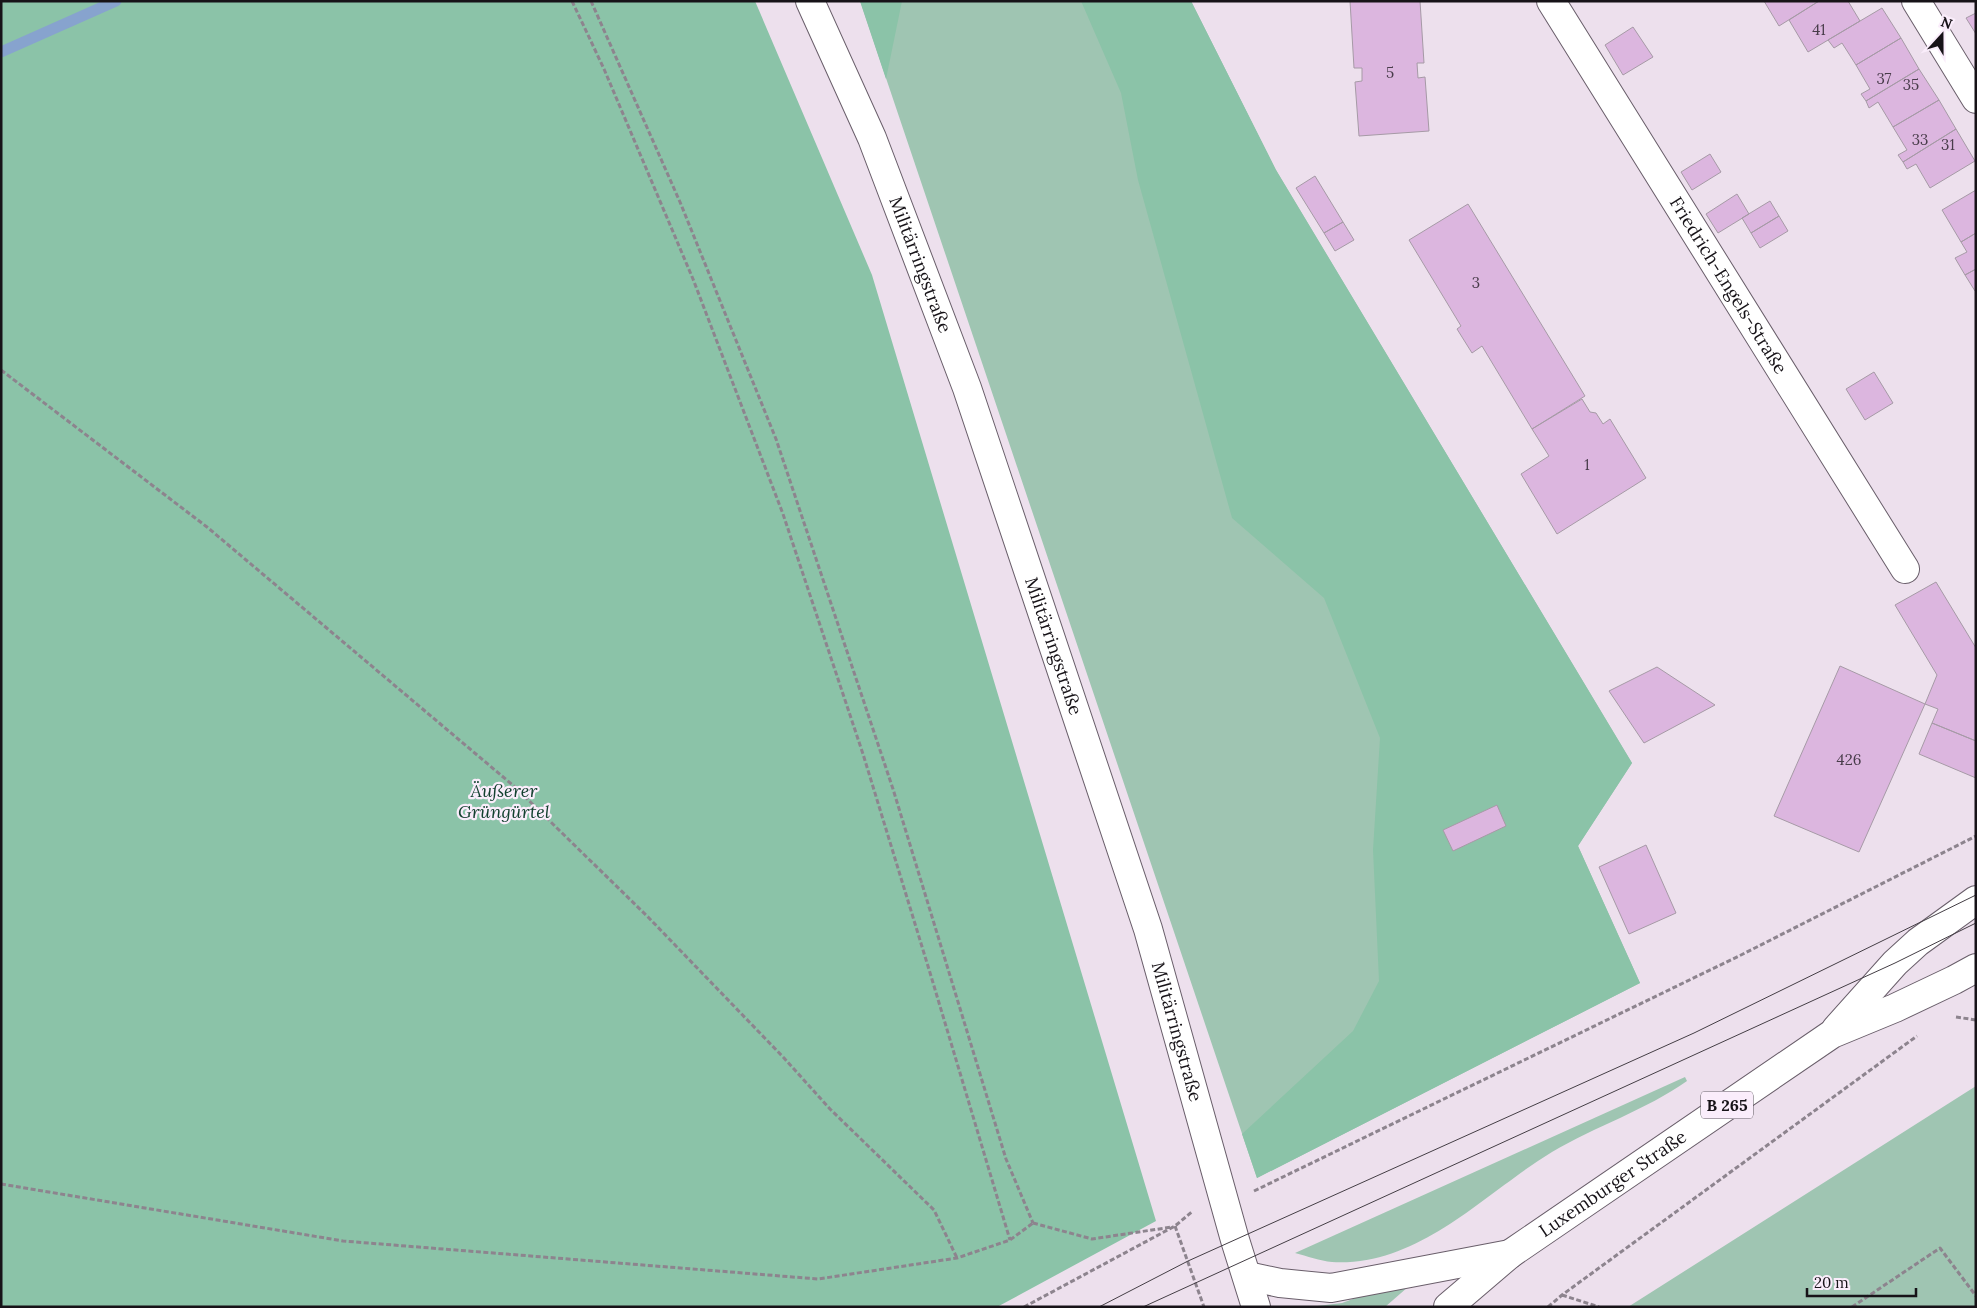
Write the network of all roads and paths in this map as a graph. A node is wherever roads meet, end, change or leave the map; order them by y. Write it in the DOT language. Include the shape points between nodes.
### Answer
graph roads {
  1 [pos="572,1"];
  2 [pos="591,1"];
  3 [pos="810,1"];
  4 [pos="1551,1"];
  5 [pos="1916,1"];
  6 [pos="1976,99"];
  7 [pos="1,370"];
  8 [pos="1905,569"];
  9 [pos="1976,836"];
  10 [pos="1976,900"];
  11 [pos="1976,968"];
  12 [pos="1954,1016"];
  13 [pos="1976,1020"];
  14 [pos="1921,1033"];
  15 [pos="1832,1034"];
  16 [pos="1,1184"];
  17 [pos="1224,1201"];
  18 [pos="1033,1223"];
  19 [pos="1175,1226"];
  20 [pos="1010,1240"];
  21 [pos="1510,1254"];
  22 [pos="957,1258"];
  23 [pos="1247,1276"];
  24 [pos="1562,1295"];
  25 [pos="1976,1296"];
  26 [pos="1024,1307"];
  27 [pos="1204,1307"];
  28 [pos="1256,1307"];
  29 [pos="1448,1307"];
  30 [pos="1548,1307"];
  31 [pos="1599,1307"];
  32 [pos="1852,1307"];
  1 -- 20 [label="path" via="604,68 693,279 783,514 863,754"];
  2 -- 18 [label="path" via="680,202 776,439 894,789 1006,1159"];
  3 -- 17 [label="main road, Militärringstraße" via="875,147 967,388 1148,929"];
  4 -- 8 [label="main road, Friedrich-Engels-Straße"];
  5 -- 6 [label="main road"];
  7 -- 22 [label="path" via="207,528 515,787 649,918 830,1109 934,1210"];
  9 -- 17 [label="path" via="1732,959 1251,1192"];
  10 -- 15 [label="main road, Luxemburger Straße / B 265" via="1895,963"];
  11 -- 15 [label="main road, Luxemburger Straße / B 265"];
  12 -- 13 [label="path"];
  14 -- 24 [label="path"];
  15 -- 21 [label="main road, Luxemburger Straße / B 265"];
  16 -- 22 [label="path" via="343,1241 818,1279"];
  17 -- 23 [label="main road, Militärringstraße"];
  18 -- 19 [label="path" via="1092,1239"];
  18 -- 20 [label="path"];
  19 -- 26 [label="path"];
  19 -- 27 [label="path"];
  20 -- 22 [label="path"];
  21 -- 23 [label="main road" via="1331,1288"];
  21 -- 29 [label="main road, Luxemburger Straße / B 265"];
  23 -- 28 [label="main road, Militärringstraße"];
  24 -- 30 [label="path"];
  24 -- 31 [label="path"];
  25 -- 32 [label="path" via="1940,1248"];
}
